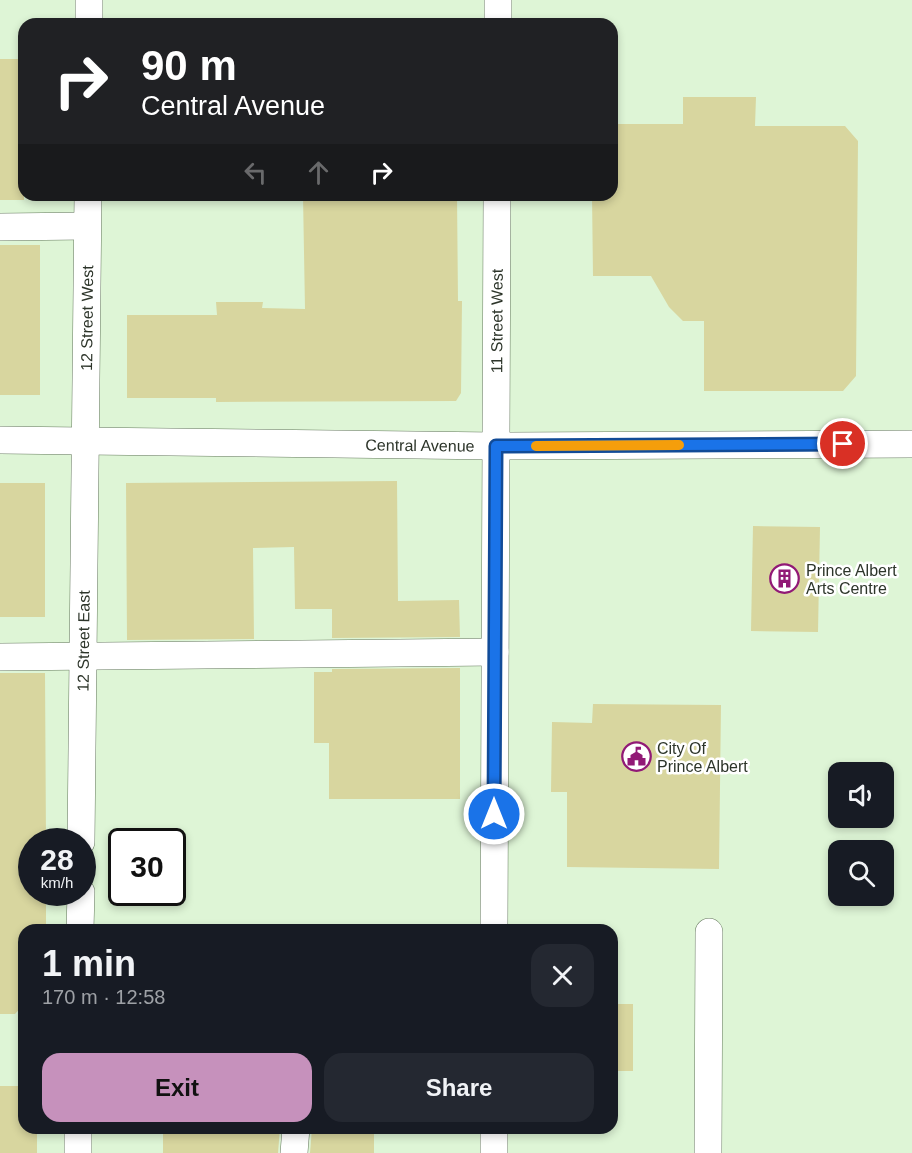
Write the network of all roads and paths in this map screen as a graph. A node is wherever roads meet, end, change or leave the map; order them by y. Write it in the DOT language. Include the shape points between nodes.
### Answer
graph roads {
  1 [pos="89,0"];
  2 [pos="498,0"];
  3 [pos="89,18"];
  4 [pos="498,18"];
  5 [pos="88,201"];
  6 [pos="497,201"];
  7 [pos="87,226"];
  8 [pos="0,227"];
  9 [pos="0,440"];
  10 [pos="86,441"];
  11 [pos="912,444"];
  12 [pos="496,446"];
  13 [pos="495,652"];
  14 [pos="83,656"];
  15 [pos="0,657"];
  16 [pos="81,828"];
  17 [pos="81,906"];
  18 [pos="80,924"];
  19 [pos="494,924"];
  20 [pos="709,932"];
  21 [pos="78,1134"];
  22 [pos="296,1134"];
  23 [pos="494,1134"];
  24 [pos="78,1153"];
  25 [pos="294,1153"];
  26 [pos="494,1153"];
  27 [pos="708,1153"];
  1 -- 3 [label="street"];
  2 -- 4 [label="street"];
  5 -- 7 [label="street, 12 Street West"];
  6 -- 12 [label="street, 11 Street West"];
  7 -- 8 [label="street"];
  7 -- 10 [label="street, 12 Street West"];
  9 -- 10 [label="street, Central Avenue"];
  10 -- 12 [label="street, Central Avenue"];
  10 -- 14 [label="street, 12 Street East"];
  11 -- 12 [label="street, Central Avenue"];
  12 -- 13 [label="street, 11 Street West"];
  13 -- 14 [label="street"];
  13 -- 19 [label="street, 11 Street West"];
  14 -- 15 [label="street"];
  14 -- 16 [label="street, 12 Street East"];
  17 -- 18 [label="street"];
  20 -- 27 [label="street"];
  21 -- 24 [label="street"];
  22 -- 25 [label="street"];
  23 -- 26 [label="street"];
}
